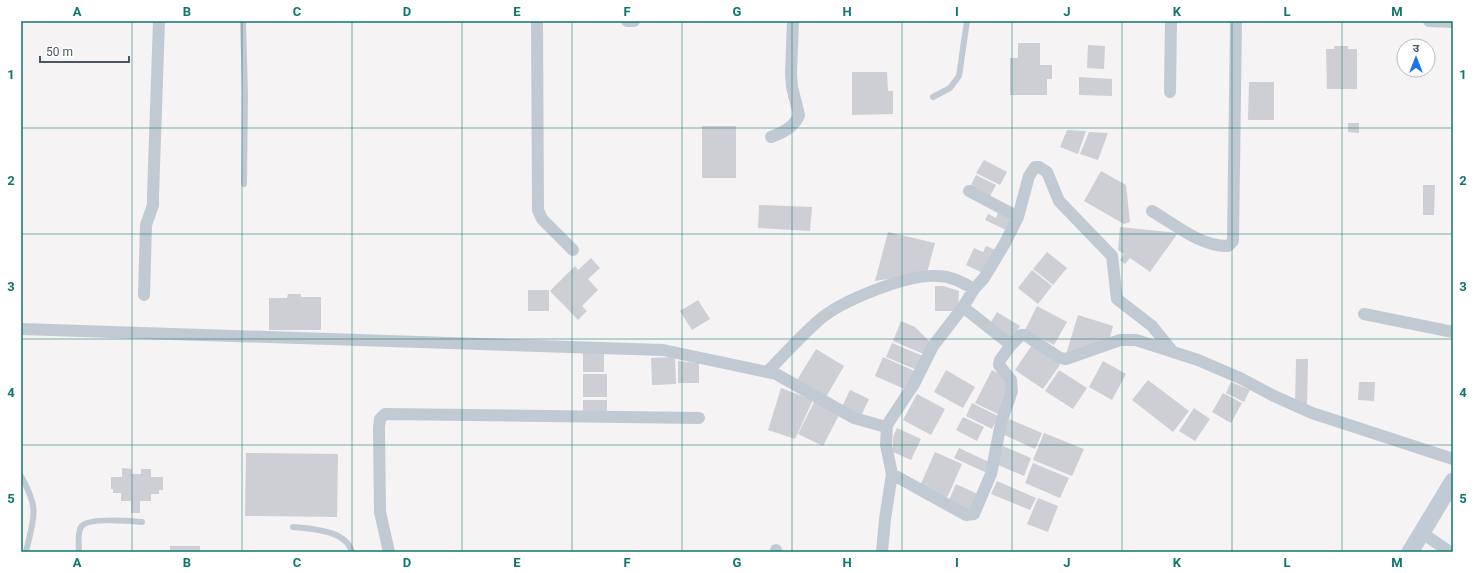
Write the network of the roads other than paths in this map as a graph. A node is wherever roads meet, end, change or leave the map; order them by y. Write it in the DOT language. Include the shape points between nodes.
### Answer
graph roads {
  1 [pos="159,21"];
  2 [pos="243,21"];
  3 [pos="537,21"];
  4 [pos="626,21"];
  5 [pos="634,21"];
  6 [pos="794,21"];
  7 [pos="967,21"];
  8 [pos="1171,21"];
  9 [pos="1236,21"];
  10 [pos="1429,21"];
  11 [pos="1453,22"];
  12 [pos="1170,92"];
  13 [pos="932,97"];
  14 [pos="771,137"];
  15 [pos="244,184"];
  16 [pos="969,192"];
  17 [pos="1152,211"];
  18 [pos="1018,217"];
  19 [pos="573,250"];
  20 [pos="974,289"];
  21 [pos="144,295"];
  22 [pos="963,307"];
  23 [pos="1364,314"];
  24 [pos="21,329"];
  25 [pos="1453,332"];
  26 [pos="1011,345"];
  27 [pos="1173,352"];
  28 [pos="768,372"];
  29 [pos="699,418"];
  30 [pos="886,427"];
  31 [pos="1453,459"];
  32 [pos="892,474"];
  33 [pos="21,476"];
  34 [pos="1452,484"];
  35 [pos="142,522"];
  36 [pos="293,527"];
  37 [pos="1422,533"];
  38 [pos="26,552"];
  39 [pos="79,552"];
  40 [pos="352,552"];
  41 [pos="389,552"];
  42 [pos="882,552"];
  43 [pos="1410,552"];
  44 [pos="1450,552"];
  1 -- 21 [label="street" via="153,205 146,224"];
  2 -- 15 [label="lane"];
  3 -- 19 [label="street" via="538,210 542,219"];
  4 -- 5 [label="street"];
  6 -- 14 [label="street" via="791,74 799,115 787,130"];
  7 -- 13 [label="lane" via="959,76 950,88"];
  8 -- 12 [label="street"];
  9 -- 17 [label="street" via="1233,241 1228,246 1212,245"];
  10 -- 11 [label="street"];
  16 -- 18 [label="street"];
  18 -- 20 [label="street" via="991,266"];
  18 -- 27 [label="street" via="1029,176 1035,167 1039,167 1050,176 1062,204 1085,225 1112,256 1117,300 1152,326"];
  20 -- 22 [label="street"];
  20 -- 28 [label="street" via="950,277 928,276 874,291 818,321"];
  22 -- 26 [label="street"];
  22 -- 30 [label="street" via="933,346 914,384"];
  23 -- 25 [label="street"];
  24 -- 28 [label="street" via="663,350"];
  26 -- 27 [label="street" via="1021,335 1025,335 1060,358 1066,359 1124,340 1136,340"];
  26 -- 32 [label="street" via="999,365 1011,380 1012,390 1001,423 991,474 974,514 966,515"];
  27 -- 31 [label="street" via="1240,378 1312,413"];
  28 -- 30 [label="street" via="784,378 854,418"];
  29 -- 41 [label="street" via="385,414 379,428 379,496 382,527"];
  30 -- 32 [label="street" via="886,445"];
  32 -- 42 [label="street" via="884,519"];
  33 -- 38 [label="lane" via="33,499 35,512"];
  34 -- 37 [label="street"];
  35 -- 39 [label="lane" via="85,523 80,529"];
  36 -- 40 [label="lane" via="337,536 348,543"];
  37 -- 43 [label="street"];
  37 -- 44 [label="street"];
}
